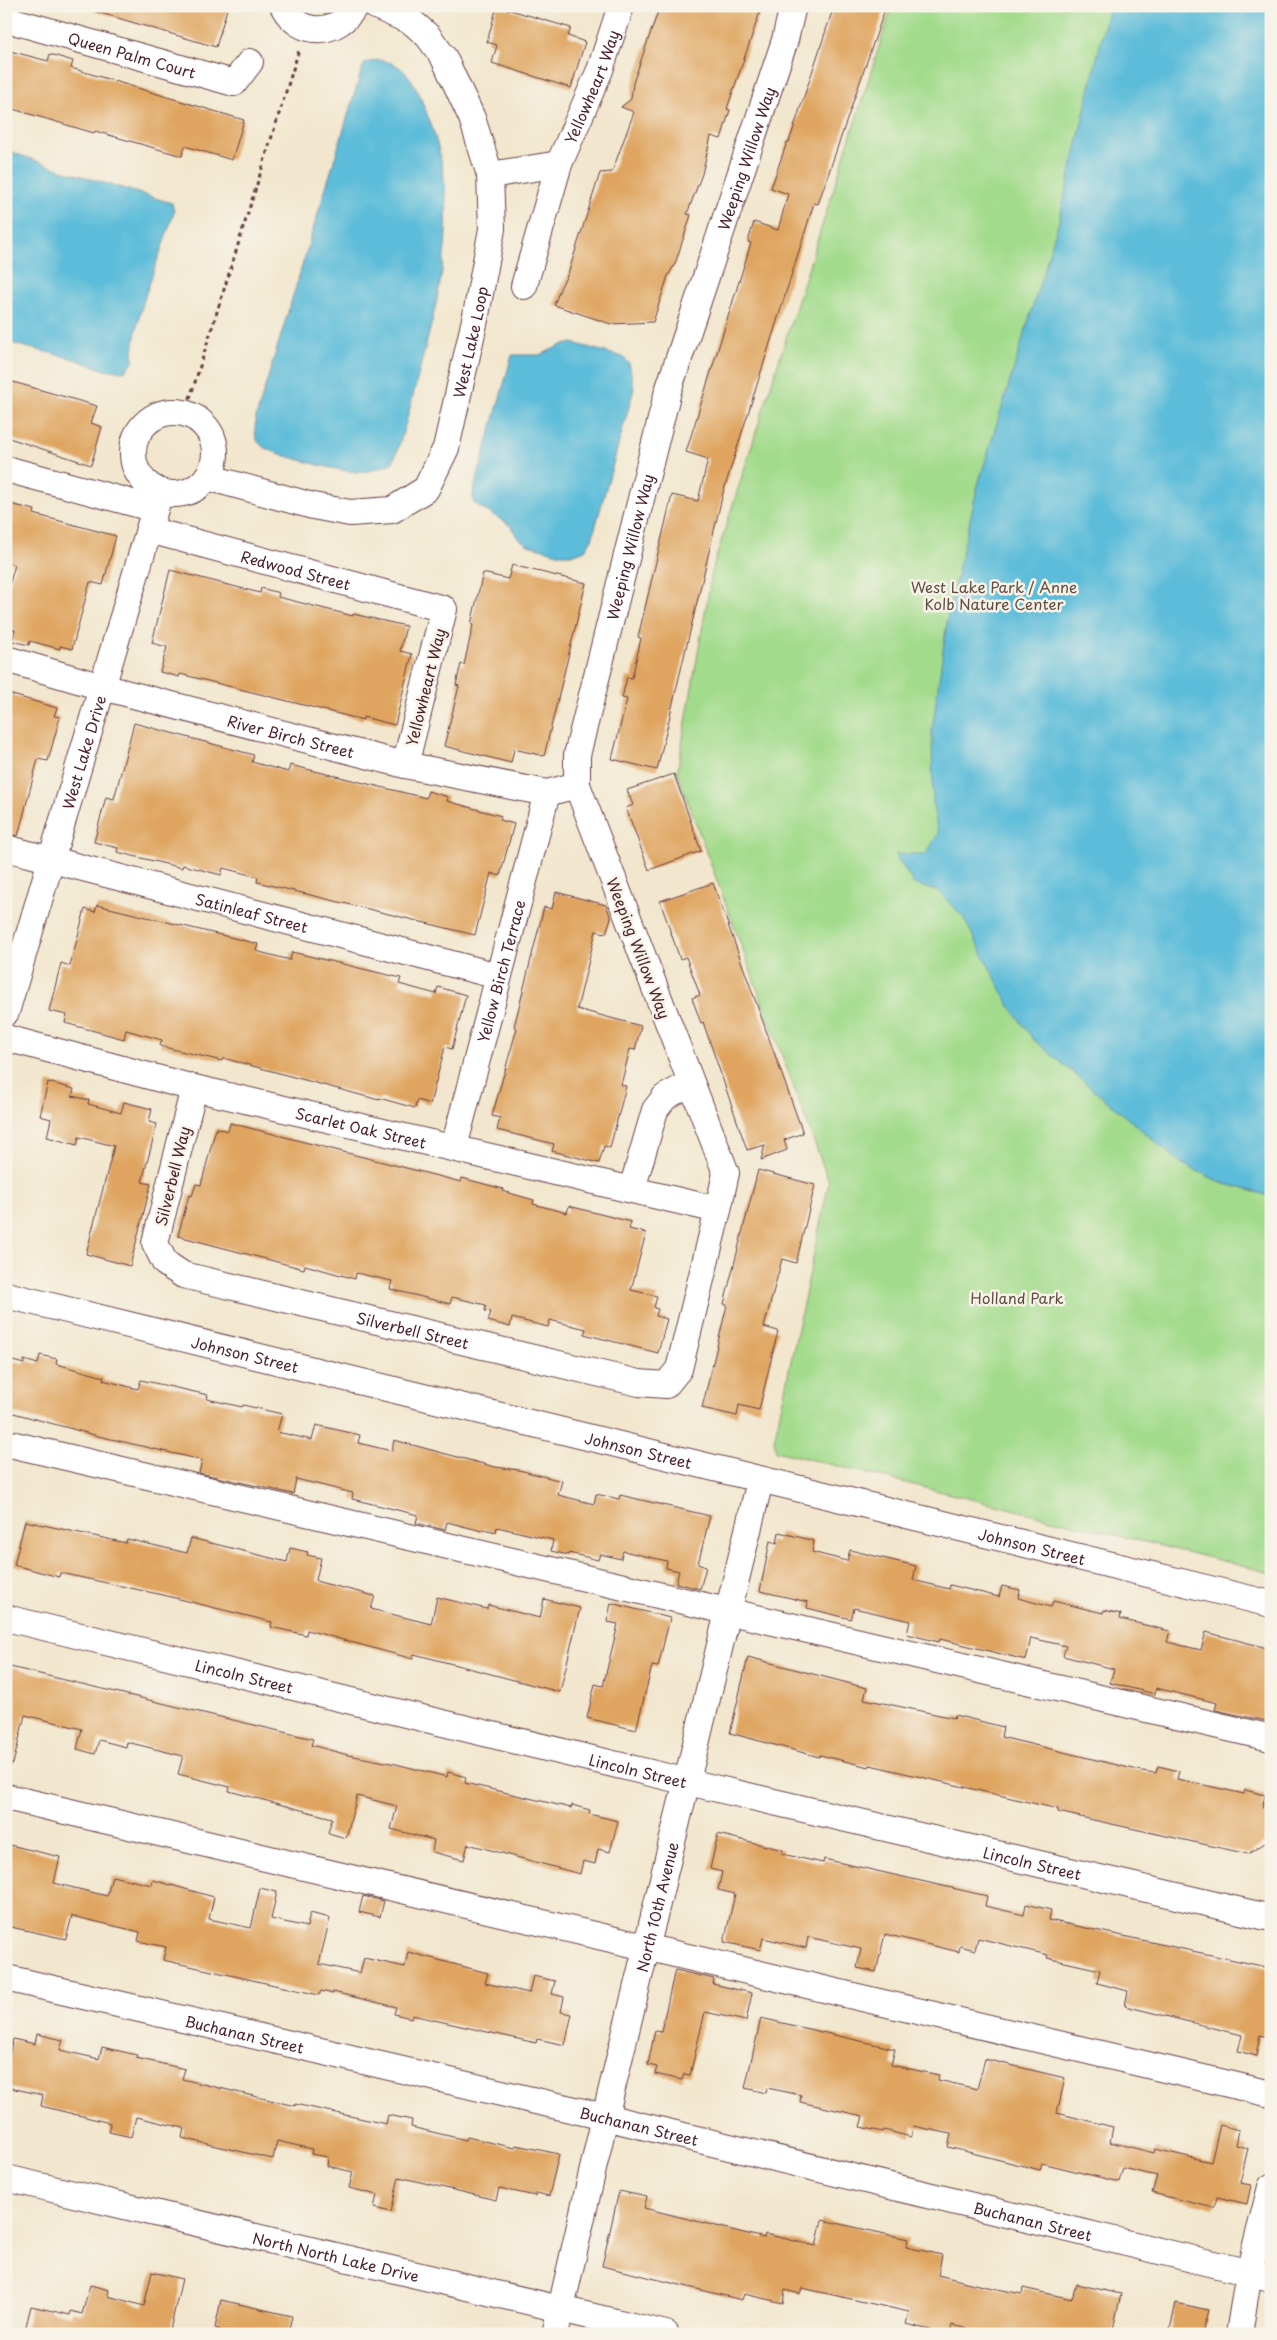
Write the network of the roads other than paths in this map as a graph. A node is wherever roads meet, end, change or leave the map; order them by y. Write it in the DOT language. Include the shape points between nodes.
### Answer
graph roads {
  1 [pos="283,6"];
  2 [pos="355,6"];
  3 [pos="376,6"];
  4 [pos="793,6"];
  5 [pos="612,8"];
  6 [pos="6,19"];
  7 [pos="250,62"];
  8 [pos="559,164"];
  9 [pos="490,175"];
  10 [pos="524,286"];
  11 [pos="6,469"];
  12 [pos="207,477"];
  13 [pos="155,510"];
  14 [pos="444,609"];
  15 [pos="6,659"];
  16 [pos="102,687"];
  17 [pos="406,765"];
  18 [pos="577,785"];
  19 [pos="547,793"];
  20 [pos="6,848"];
  21 [pos="51,861"];
  22 [pos="498,976"];
  23 [pos="6,1012"];
  24 [pos="6,1038"];
  25 [pos="691,1083"];
  26 [pos="194,1088"];
  27 [pos="454,1147"];
  28 [pos="632,1189"];
  29 [pos="718,1210"];
  30 [pos="165,1263"];
  31 [pos="6,1295"];
  32 [pos="666,1385"];
  33 [pos="6,1443"];
  34 [pos="760,1481"];
  35 [pos="1271,1604"];
  36 [pos="729,1610"];
  37 [pos="6,1618"];
  38 [pos="1271,1738"];
  39 [pos="688,1782"];
  40 [pos="6,1797"];
  41 [pos="1271,1918"];
  42 [pos="647,1947"];
  43 [pos="6,1978"];
  44 [pos="1271,2094"];
  45 [pos="605,2117"];
  46 [pos="6,2178"];
  47 [pos="1271,2187"];
  48 [pos="1260,2275"];
  49 [pos="561,2308"];
  50 [pos="555,2334"];
  51 [pos="666,2334"];
  52 [pos="1239,2334"];
  1 -- 2 [label="street" via="292,19 306,28 321,30 339,23"];
  3 -- 9 [label="street, West Lake Loop" via="412,22 428,36 444,58 472,118"];
  4 -- 18 [label="street, Weeping Willow Way" via="785,40 668,391 577,755"];
  5 -- 8 [label="street, Yellowheart Way" via="600,70"];
  6 -- 7 [label="street, Queen Palm Court" via="234,83"];
  8 -- 9 [label="street"];
  8 -- 10 [label="street, Yellowheart Way"];
  9 -- 12 [label="street, West Lake Loop" via="492,229 476,315 446,448 426,489 392,510 350,513"];
  11 -- 13 [label="street, Redwood Street"];
  12 -- 13 [label="street" via="198,486 173,495"];
  12 -- 13 [label="street" via="215,452 206,429 185,414 170,412 155,417 142,427 134,441 133,456"];
  13 -- 14 [label="street, Redwood Street"];
  13 -- 16 [label="street, West Lake Drive"];
  14 -- 17 [label="street, Yellowheart Way"];
  15 -- 16 [label="street, River Birch Street"];
  16 -- 17 [label="street, River Birch Street"];
  16 -- 21 [label="street, West Lake Drive"];
  17 -- 19 [label="street, River Birch Street"];
  18 -- 19 [label="street, River Birch Street"];
  18 -- 25 [label="street, Weeping Willow Way"];
  19 -- 22 [label="street, Yellow Birch Terrace"];
  20 -- 21 [label="street, Satinleaf Street"];
  21 -- 22 [label="street, Satinleaf Street"];
  21 -- 23 [label="street, West Lake Drive"];
  22 -- 27 [label="street, Yellow Birch Terrace"];
  24 -- 26 [label="street, Scarlet Oak Street"];
  25 -- 28 [label="street" via="665,1097 654,1110"];
  25 -- 29 [label="street, Weeping Willow Way" via="726,1173"];
  26 -- 27 [label="street, Scarlet Oak Street"];
  26 -- 30 [label="street, Silverbell Way" via="156,1243"];
  27 -- 28 [label="street, Scarlet Oak Street"];
  28 -- 29 [label="street, Scarlet Oak Street"];
  29 -- 32 [label="street, Weeping Willow Way" via="679,1369"];
  30 -- 32 [label="street, Silverbell Street" via="183,1275 639,1383"];
  31 -- 34 [label="street, Johnson Street"];
  33 -- 36 [label="street"];
  34 -- 35 [label="street, Johnson Street"];
  34 -- 36 [label="street, North 10th Avenue"];
  36 -- 38 [label="street"];
  36 -- 39 [label="street, North 10th Avenue"];
  37 -- 39 [label="street, Lincoln Street"];
  39 -- 41 [label="street, Lincoln Street"];
  39 -- 42 [label="street, North 10th Avenue"];
  40 -- 42 [label="street"];
  42 -- 44 [label="street"];
  42 -- 45 [label="street, North 10th Avenue"];
  43 -- 45 [label="street, Buchanan Street"];
  45 -- 48 [label="street, Buchanan Street"];
  45 -- 49 [label="street, North 10th Avenue"];
  46 -- 49 [label="street, North North Lake Drive"];
  47 -- 48 [label="street"];
  48 -- 52 [label="street"];
  49 -- 50 [label="street, North 10th Avenue"];
  49 -- 51 [label="street, North North Lake Drive"];
}
